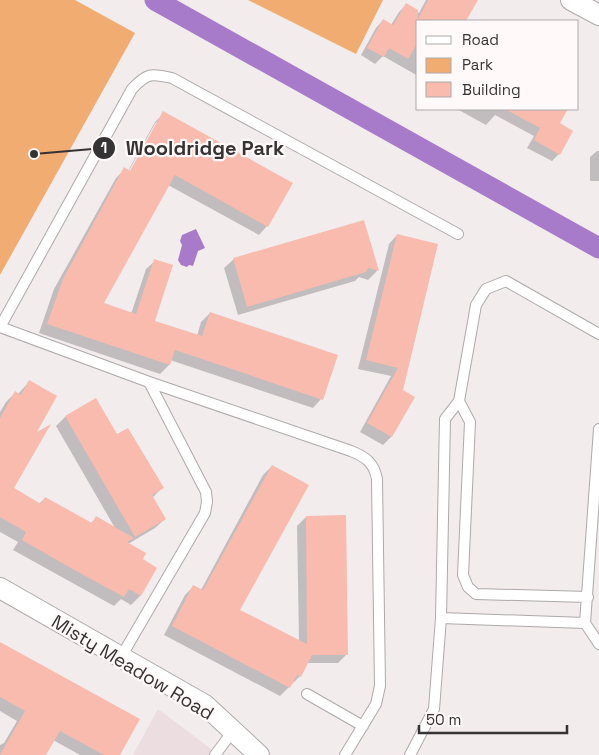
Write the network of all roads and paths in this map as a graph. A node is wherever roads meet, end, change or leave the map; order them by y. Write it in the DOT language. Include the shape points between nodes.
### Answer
graph roads {
  1 [pos="571,0"];
  2 [pos="599,15"];
  3 [pos="458,234"];
  4 [pos="0,327"];
  5 [pos="599,334"];
  6 [pos="149,382"];
  7 [pos="459,401"];
  8 [pos="599,428"];
  9 [pos="0,588"];
  10 [pos="588,597"];
  11 [pos="441,618"];
  12 [pos="585,623"];
  13 [pos="599,644"];
  14 [pos="121,658"];
  15 [pos="307,694"];
  16 [pos="363,726"];
  17 [pos="233,731"];
  18 [pos="215,755"];
  19 [pos="259,755"];
  20 [pos="345,755"];
  21 [pos="410,755"];
  1 -- 2 [label="street"];
  3 -- 4 [label="lane" via="172,78 155,74 142,79 132,89"];
  4 -- 6 [label="lane"];
  5 -- 7 [label="lane" via="506,281 486,289 476,305"];
  6 -- 14 [label="lane" via="206,492 207,502 205,513"];
  6 -- 16 [label="lane" via="351,451 371,463 377,479 380,686 376,704"];
  7 -- 10 [label="lane" via="470,422 463,575 468,587 476,594"];
  7 -- 11 [label="lane" via="445,419"];
  8 -- 10 [label="lane"];
  9 -- 14 [label="street, Misty Meadow Road"];
  10 -- 12 [label="lane"];
  11 -- 12 [label="lane"];
  11 -- 21 [label="lane" via="434,709"];
  12 -- 13 [label="lane"];
  14 -- 17 [label="street, Misty Meadow Road" via="205,705"];
  15 -- 16 [label="lane"];
  16 -- 20 [label="lane"];
  17 -- 18 [label="lane"];
  17 -- 19 [label="street, Misty Meadow Road"];
}
